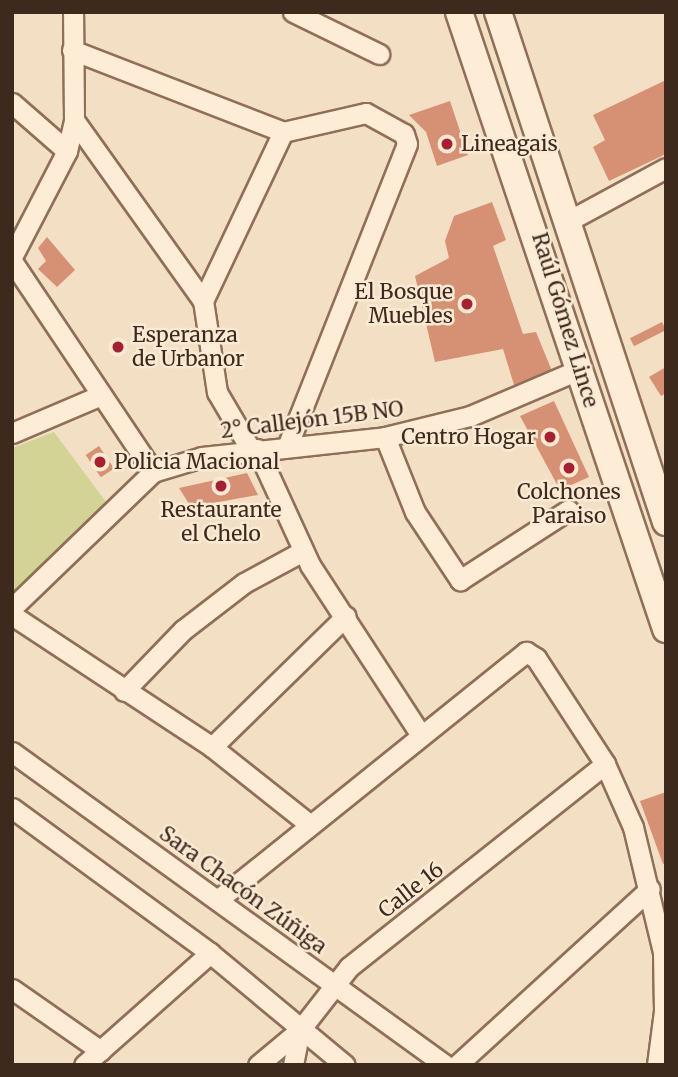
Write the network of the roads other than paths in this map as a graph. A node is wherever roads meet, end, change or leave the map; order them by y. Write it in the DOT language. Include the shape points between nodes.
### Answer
graph roads {
  1 [pos="73,12"];
  2 [pos="293,12"];
  3 [pos="459,12"];
  4 [pos="498,12"];
  5 [pos="326,19"];
  6 [pos="72,50"];
  7 [pos="379,54"];
  8 [pos="12,103"];
  9 [pos="74,120"];
  10 [pos="284,132"];
  11 [pos="67,151"];
  12 [pos="666,168"];
  13 [pos="568,221"];
  14 [pos="12,259"];
  15 [pos="203,301"];
  16 [pos="580,369"];
  17 [pos="101,395"];
  18 [pos="12,433"];
  19 [pos="385,437"];
  20 [pos="287,447"];
  21 [pos="254,450"];
  22 [pos="153,472"];
  23 [pos="568,510"];
  24 [pos="666,522"];
  25 [pos="303,551"];
  26 [pos="12,608"];
  27 [pos="12,615"];
  28 [pos="346,616"];
  29 [pos="666,629"];
  30 [pos="124,691"];
  31 [pos="421,735"];
  32 [pos="212,747"];
  33 [pos="12,752"];
  34 [pos="605,764"];
  35 [pos="12,808"];
  36 [pos="307,823"];
  37 [pos="650,889"];
  38 [pos="220,898"];
  39 [pos="210,953"];
  40 [pos="332,985"];
  41 [pos="12,989"];
  42 [pos="300,1030"];
  43 [pos="101,1051"];
  44 [pos="84,1065"];
  45 [pos="258,1065"];
  46 [pos="293,1065"];
  47 [pos="345,1065"];
  48 [pos="445,1065"];
  49 [pos="457,1065"];
  50 [pos="657,1065"];
  1 -- 6 [label="street"];
  2 -- 5 [label="street"];
  3 -- 16 [label="main road, Raúl Gómez Lince"];
  4 -- 13 [label="main road, Raúl Gómez Lince"];
  5 -- 7 [label="street"];
  6 -- 9 [label="street"];
  6 -- 10 [label="street"];
  8 -- 11 [label="street"];
  9 -- 11 [label="street"];
  9 -- 15 [label="street"];
  10 -- 15 [label="street"];
  10 -- 20 [label="street" via="366,113 404,134 407,144"];
  11 -- 14 [label="street"];
  12 -- 13 [label="street"];
  13 -- 24 [label="main road, Raúl Gómez Lince"];
  14 -- 17 [label="street"];
  15 -- 21 [label="street" via="217,392"];
  16 -- 19 [label="street, 2° Callejón 15B NO" via="470,416"];
  16 -- 29 [label="main road, Raúl Gómez Lince"];
  17 -- 18 [label="street"];
  17 -- 22 [label="street"];
  19 -- 20 [label="street, 2° Callejón 15B NO"];
  19 -- 23 [label="street" via="415,512 460,580"];
  20 -- 21 [label="street, 2° Callejón 15B NO"];
  21 -- 22 [label="street, 2° Callejón 15B NO"];
  21 -- 25 [label="street"];
  22 -- 26 [label="street"];
  25 -- 28 [label="street"];
  25 -- 30 [label="street" via="233,591 183,630"];
  27 -- 30 [label="street"];
  28 -- 31 [label="street"];
  28 -- 32 [label="street"];
  30 -- 32 [label="street"];
  31 -- 34 [label="street" via="526,652 536,658"];
  31 -- 36 [label="street"];
  32 -- 36 [label="street"];
  33 -- 38 [label="street, Sara Chacón Zúñiga"];
  34 -- 37 [label="street" via="633,827"];
  34 -- 40 [label="street, Calle 16"];
  35 -- 39 [label="street"];
  36 -- 38 [label="street"];
  37 -- 49 [label="street"];
  37 -- 50 [label="street" via="663,952 664,1011"];
  38 -- 40 [label="street, Sara Chacón Zúñiga"];
  39 -- 42 [label="street"];
  39 -- 43 [label="street"];
  40 -- 42 [label="street, Calle 16"];
  40 -- 48 [label="street, Sara Chacón Zúñiga"];
  41 -- 43 [label="street"];
  42 -- 45 [label="street, Calle 16"];
  42 -- 46 [label="street"];
  42 -- 47 [label="street"];
  43 -- 44 [label="street"];
}
